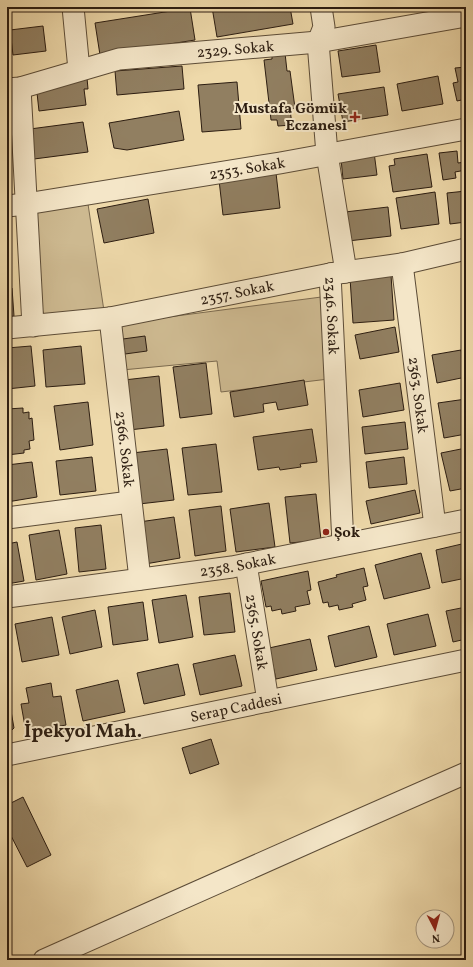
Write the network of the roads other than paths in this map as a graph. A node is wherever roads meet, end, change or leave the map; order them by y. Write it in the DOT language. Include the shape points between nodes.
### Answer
graph roads {
  1 [pos="73,7"];
  2 [pos="321,7"];
  3 [pos="466,16"];
  4 [pos="318,42"];
  5 [pos="79,70"];
  6 [pos="14,89"];
  7 [pos="466,129"];
  8 [pos="327,154"];
  9 [pos="17,205"];
  10 [pos="466,249"];
  11 [pos="402,264"];
  12 [pos="330,274"];
  13 [pos="110,318"];
  14 [pos="33,326"];
  15 [pos="7,328"];
  16 [pos="130,502"];
  17 [pos="7,518"];
  18 [pos="466,520"];
  19 [pos="435,526"];
  20 [pos="343,544"];
  21 [pos="246,564"];
  22 [pos="140,579"];
  23 [pos="7,597"];
  24 [pos="466,660"];
  25 [pos="268,701"];
  26 [pos="7,755"];
  27 [pos="466,774"];
  28 [pos="44,960"];
  1 -- 5 [label="street"];
  2 -- 4 [label="street, 2346. Sokak" via="324,27"];
  3 -- 4 [label="street, 2329. Sokak"];
  4 -- 5 [label="street, 2329. Sokak" via="119,59"];
  4 -- 8 [label="street, 2346. Sokak"];
  5 -- 6 [label="street, 2329. Sokak"];
  6 -- 9 [label="street"];
  7 -- 8 [label="street, 2353. Sokak"];
  8 -- 9 [label="street, 2353. Sokak" via="280,164"];
  8 -- 12 [label="street, 2346. Sokak" via="346,272"];
  9 -- 14 [label="street"];
  10 -- 11 [label="street, 2357. Sokak"];
  11 -- 12 [label="street, 2357. Sokak"];
  11 -- 19 [label="street, 2363. Sokak"];
  12 -- 13 [label="street, 2357. Sokak"];
  12 -- 20 [label="street, 2346. Sokak"];
  13 -- 14 [label="street, 2357. Sokak"];
  13 -- 16 [label="street, 2366. Sokak"];
  14 -- 15 [label="street, 2357. Sokak"];
  16 -- 17 [label="street"];
  16 -- 22 [label="street, 2366. Sokak"];
  18 -- 19 [label="street, 2358. Sokak"];
  19 -- 20 [label="street, 2358. Sokak"];
  20 -- 21 [label="street, 2358. Sokak"];
  21 -- 22 [label="street, 2358. Sokak"];
  21 -- 25 [label="street, 2365. Sokak"];
  22 -- 23 [label="street, 2358. Sokak"];
  24 -- 25 [label="street, Serap Caddesi"];
  25 -- 26 [label="street, Serap Caddesi"];
  27 -- 28 [label="street"];
}
